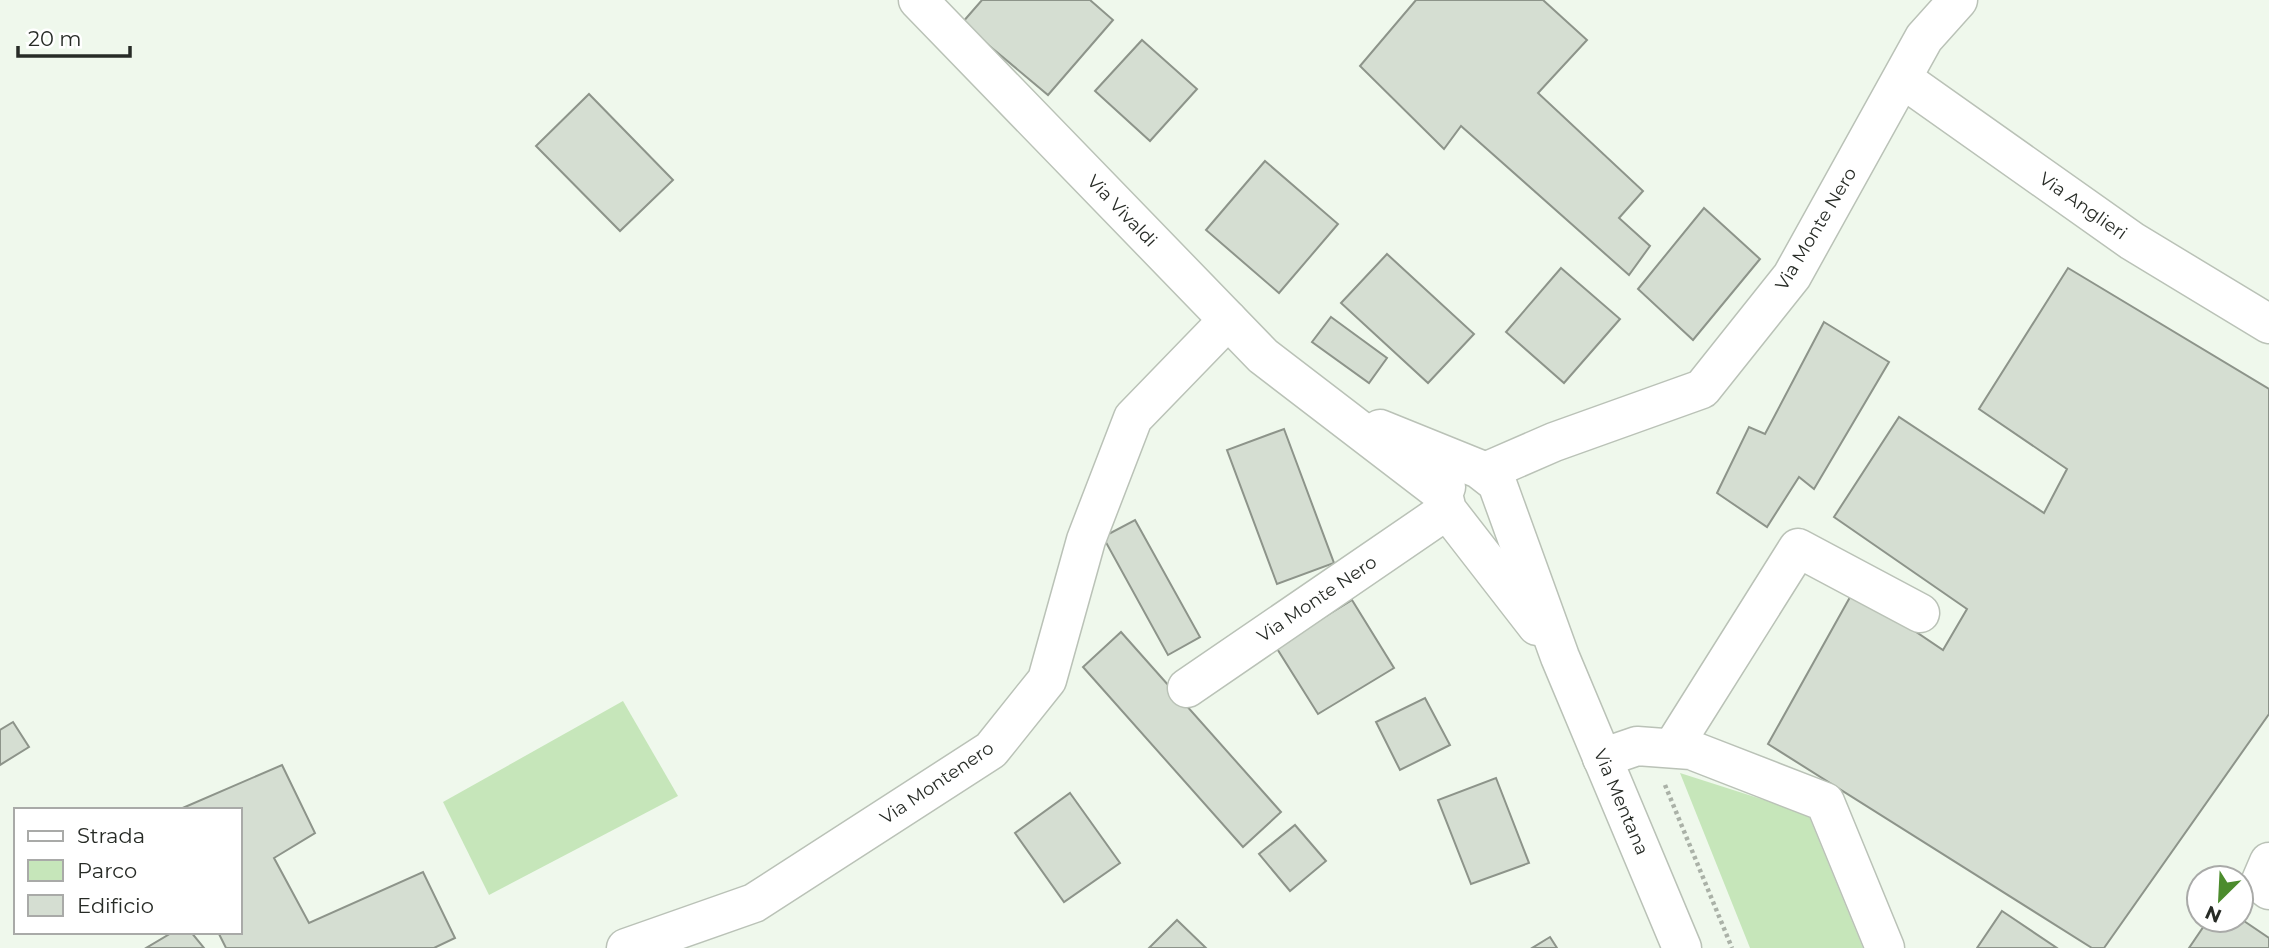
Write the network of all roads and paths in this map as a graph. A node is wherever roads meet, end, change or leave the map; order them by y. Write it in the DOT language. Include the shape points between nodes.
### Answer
graph roads {
  1 [pos="918,0"];
  2 [pos="1958,0"];
  3 [pos="1903,79"];
  4 [pos="1228,320"];
  5 [pos="2269,324"];
  6 [pos="1336,411"];
  7 [pos="1491,483"];
  8 [pos="1449,509"];
  9 [pos="1920,612"];
  10 [pos="1560,657"];
  11 [pos="1187,688"];
  12 [pos="1673,747"];
  13 [pos="1602,758"];
  14 [pos="2269,862"];
  15 [pos="2269,890"];
  16 [pos="1680,947"];
  17 [pos="626,948"];
  18 [pos="1885,948"];
  1 -- 4 [label="street, Via Vivaldi"];
  2 -- 3 [label="street, Via Monte Nero" via="1924,38"];
  3 -- 5 [label="street, Via Anglieri" via="2132,240"];
  3 -- 7 [label="street, Via Monte Nero" via="1792,276 1702,388 1554,442"];
  4 -- 6 [label="street, Via Vivaldi" via="1263,356"];
  4 -- 17 [label="street, Via Montenero" via="1133,418 1086,540 1047,680 991,750 754,903"];
  6 -- 7 [label="street, Via Vivaldi"];
  6 -- 8 [label="street, Via Vivaldi"];
  7 -- 8 [label="street" via="1460,471 1448,481"];
  7 -- 8 [label="street" via="1497,511 1489,521 1475,526"];
  7 -- 10 [label="street, Via Mentana"];
  8 -- 10 [label="street, Via Mentana"];
  8 -- 11 [label="street, Via Monte Nero"];
  9 -- 12 [label="street" via="1798,548"];
  10 -- 13 [label="street, Via Mentana"];
  12 -- 13 [label="street" via="1637,746"];
  12 -- 18 [label="street" via="1692,750 1825,802"];
  13 -- 16 [label="street, Via Mentana"];
  14 -- 15 [label="street" via="2260,883"];
}
